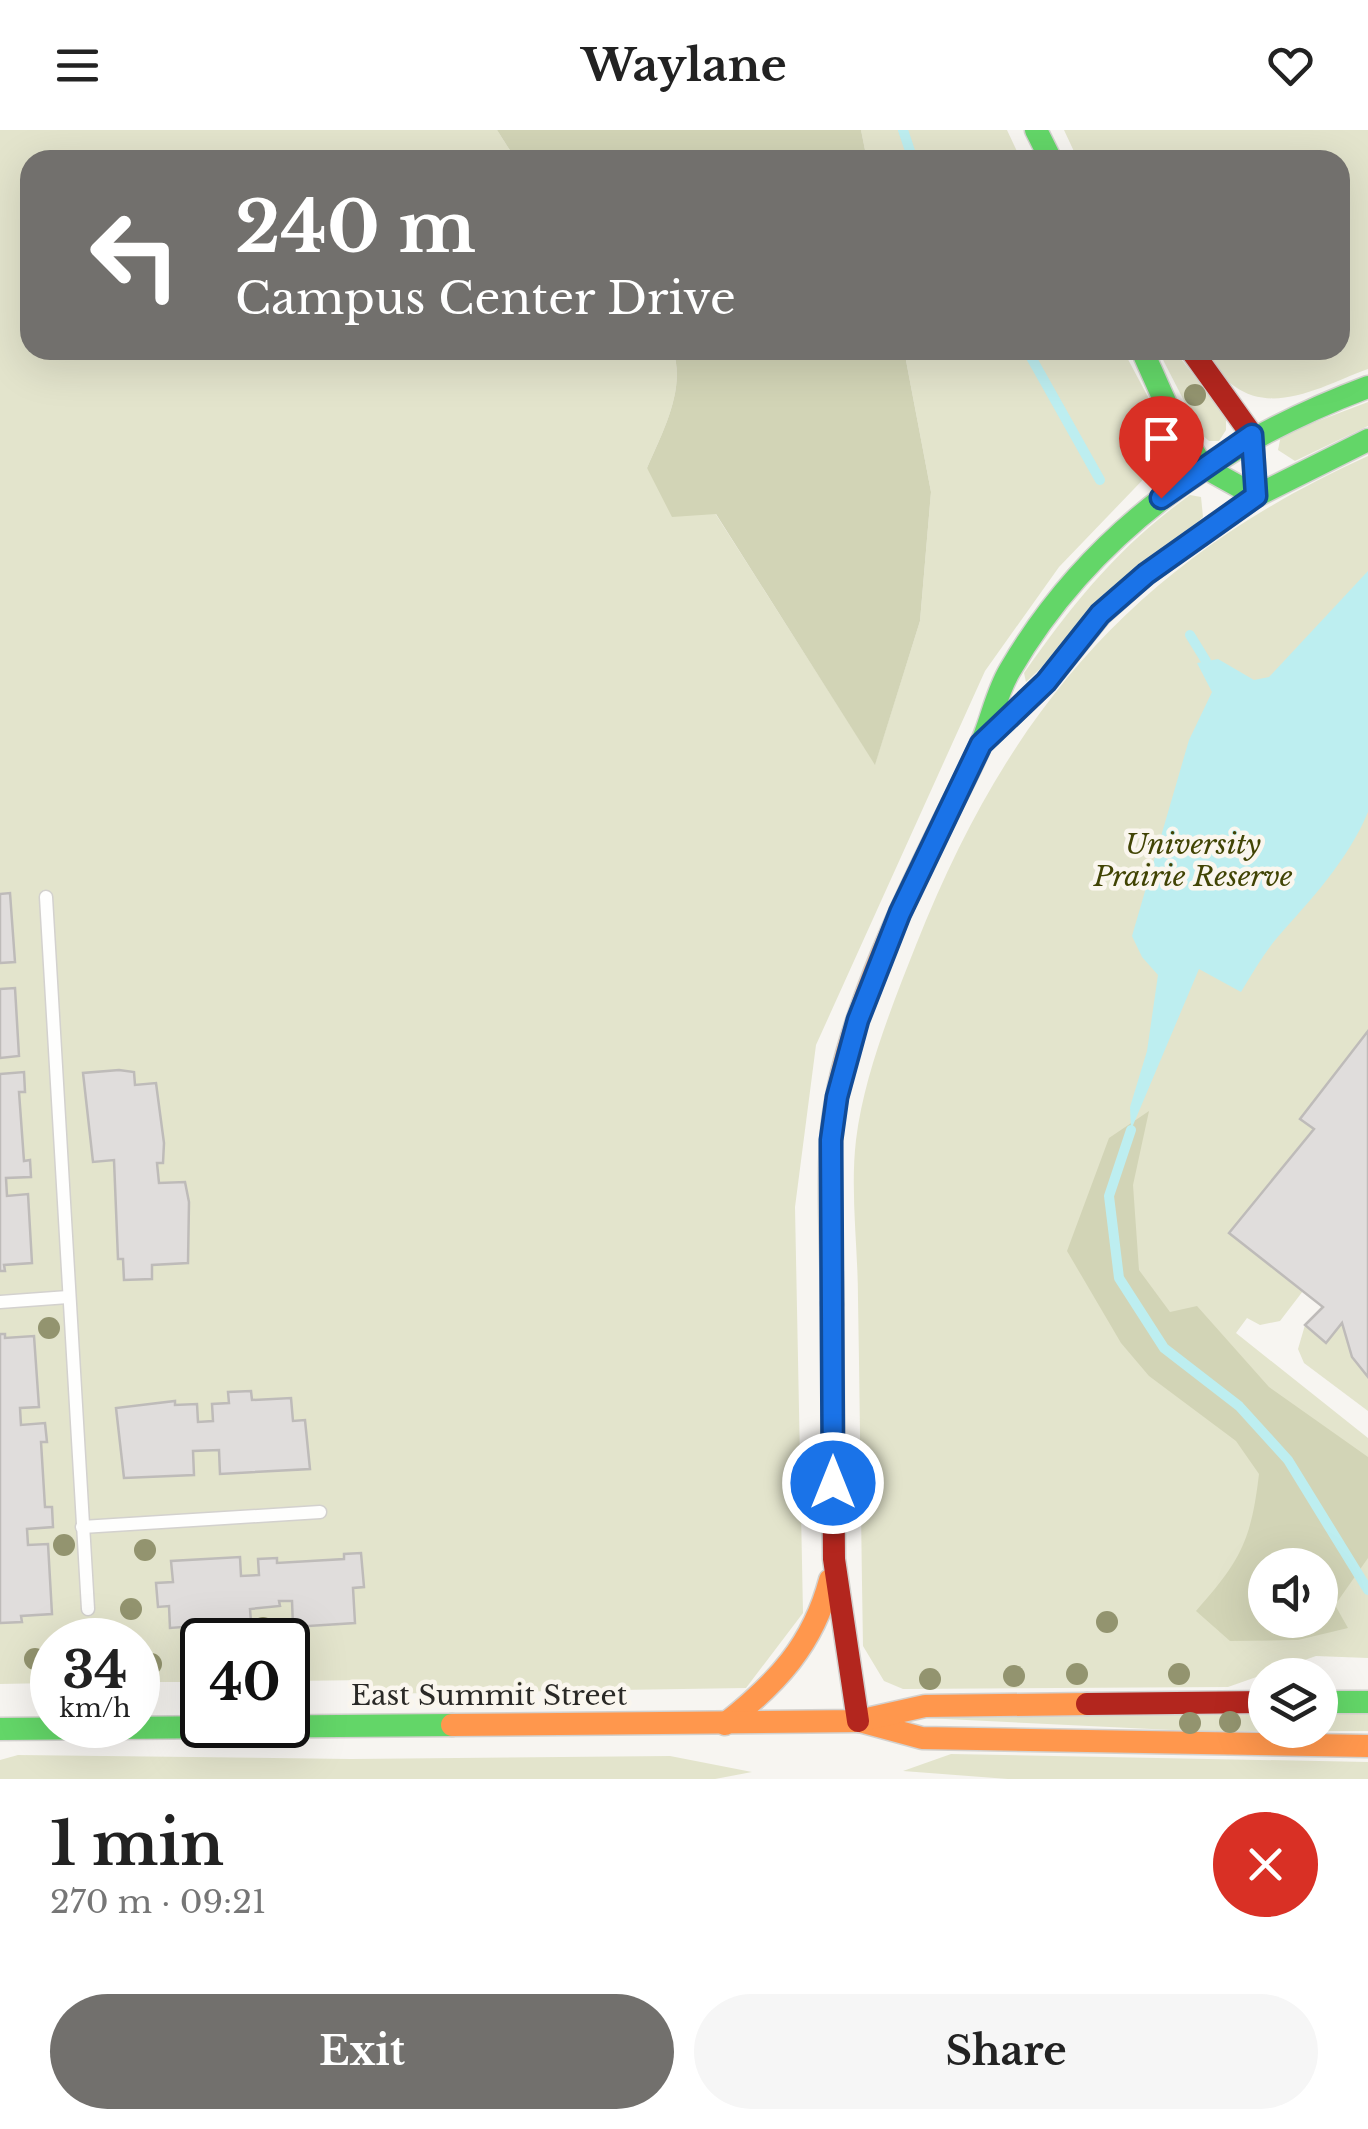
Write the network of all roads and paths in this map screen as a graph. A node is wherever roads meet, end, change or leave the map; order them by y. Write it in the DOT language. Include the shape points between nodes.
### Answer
graph roads {
  1 [pos="1147,360"];
  2 [pos="1199,360"];
  3 [pos="1368,387"];
  4 [pos="1252,435"];
  5 [pos="1368,440"];
  6 [pos="1202,466"];
  7 [pos="1256,496"];
  8 [pos="981,744"];
  9 [pos="46,898"];
  10 [pos="68,1296"];
  11 [pos="0,1302"];
  12 [pos="320,1512"];
  13 [pos="82,1527"];
  14 [pos="834,1559"];
  15 [pos="88,1609"];
  16 [pos="1248,1702"];
  17 [pos="1338,1702"];
  18 [pos="1368,1702"];
  19 [pos="858,1721"];
  20 [pos="724,1724"];
  21 [pos="0,1729"];
  22 [pos="1368,1746"];
  1 -- 6 [label="street"];
  2 -- 4 [label="street"];
  3 -- 4 [label="street"];
  4 -- 6 [label="street"];
  4 -- 7 [label="street"];
  5 -- 7 [label="street"];
  6 -- 7 [label="street"];
  6 -- 8 [label="street" via="1061,593 1007,675"];
  7 -- 8 [label="street" via="1100,614 1046,682"];
  8 -- 14 [label="street" via="900,913 858,1020 837,1097 831,1140"];
  9 -- 10 [label="lane"];
  10 -- 11 [label="lane"];
  10 -- 13 [label="lane"];
  12 -- 13 [label="lane"];
  13 -- 15 [label="lane"];
  14 -- 19 [label="street"];
  14 -- 20 [label="street" via="818,1626 803,1651"];
  16 -- 19 [label="street, East Summit Street" via="925,1706"];
  17 -- 18 [label="street"];
  19 -- 20 [label="street, East Summit Street"];
  19 -- 22 [label="street, East Summit Street" via="922,1738"];
  20 -- 21 [label="street, East Summit Street"];
}
